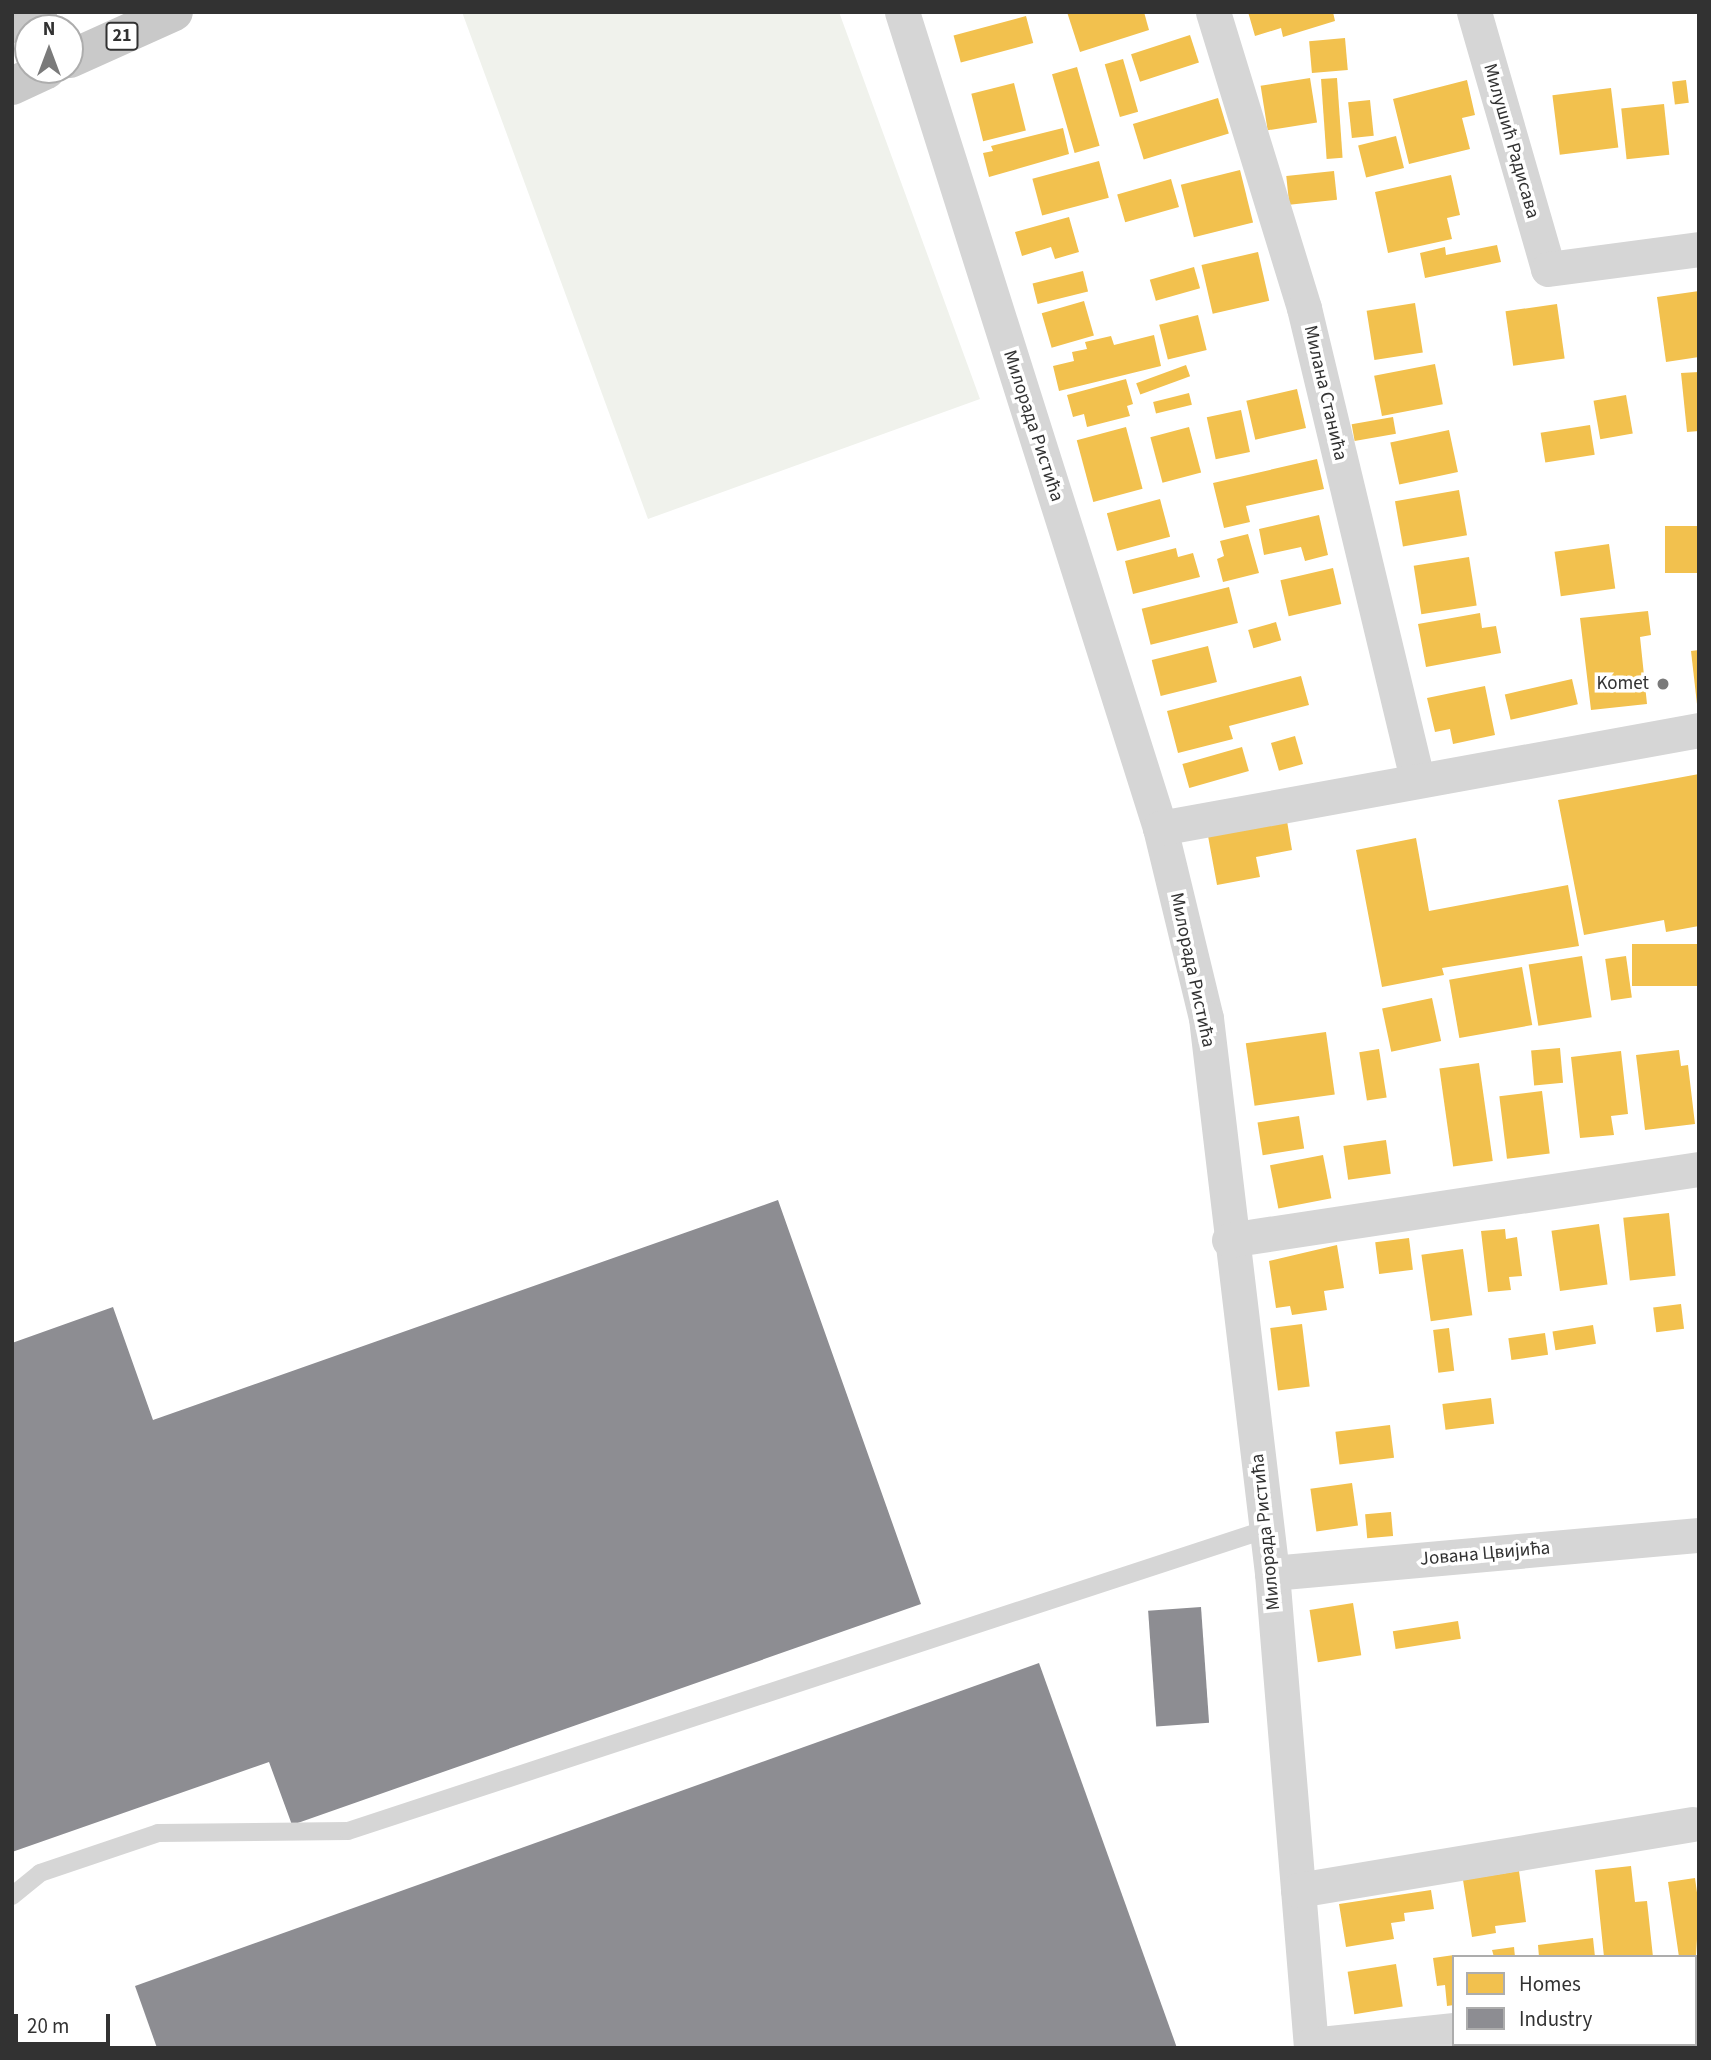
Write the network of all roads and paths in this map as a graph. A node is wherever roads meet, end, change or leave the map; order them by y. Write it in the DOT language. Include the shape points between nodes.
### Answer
graph roads {
  1 [pos="38,12"];
  2 [pos="174,12"];
  3 [pos="902,12"];
  4 [pos="1213,12"];
  5 [pos="1474,12"];
  6 [pos="12,24"];
  7 [pos="84,54"];
  8 [pos="1699,249"];
  9 [pos="1699,730"];
  10 [pos="1417,779"];
  11 [pos="1160,828"];
  12 [pos="1699,1169"];
  13 [pos="1229,1240"];
  14 [pos="1267,1529"];
  15 [pos="1699,1535"];
  16 [pos="1272,1573"];
  17 [pos="1693,1824"];
  18 [pos="1298,1890"];
  19 [pos="12,1896"];
  20 [pos="1452,2030"];
  21 [pos="1311,2046"];
  1 -- 6 [label="main road"];
  2 -- 7 [label="main road, 21"];
  3 -- 11 [label="street, Милорада Ристића"];
  4 -- 10 [label="street, Милана Станића" via="1304,308"];
  5 -- 8 [label="street, Милушић Радисава" via="1548,270"];
  9 -- 10 [label="street"];
  10 -- 11 [label="street"];
  11 -- 13 [label="street, Милорада Ристића" via="1206,1018"];
  12 -- 13 [label="street"];
  13 -- 14 [label="street, Милорада Ристића"];
  14 -- 16 [label="street, Милорада Ристића"];
  14 -- 19 [label="lane" via="348,1831 158,1833 40,1872"];
  15 -- 16 [label="street, Јована Цвијића"];
  16 -- 18 [label="street, Милорада Ристића"];
  17 -- 18 [label="street"];
  18 -- 21 [label="street, Милорада Ристића"];
  20 -- 21 [label="street"];
}
